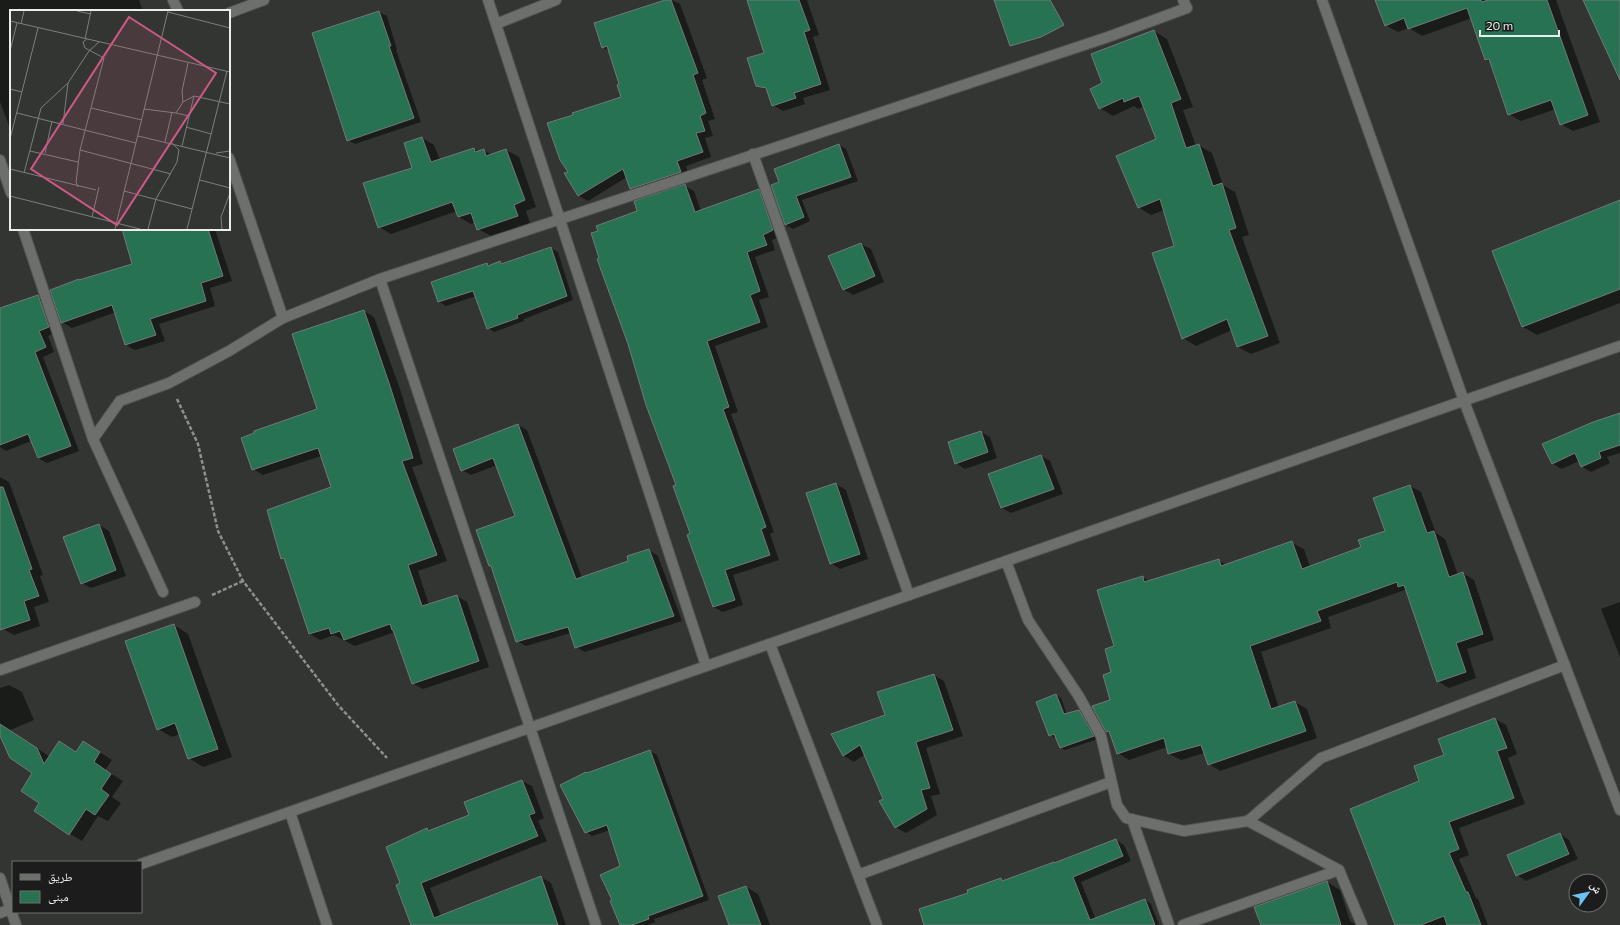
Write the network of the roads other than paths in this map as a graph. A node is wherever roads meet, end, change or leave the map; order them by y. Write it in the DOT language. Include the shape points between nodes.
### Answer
graph roads {
  1 [pos="173,0"];
  2 [pos="264,0"];
  3 [pos="488,0"];
  4 [pos="556,0"];
  5 [pos="1183,0"];
  6 [pos="1322,0"];
  7 [pos="178,10"];
  8 [pos="230,13"];
  9 [pos="496,24"];
  10 [pos="753,154"];
  11 [pos="0,160"];
  12 [pos="230,161"];
  13 [pos="10,190"];
  14 [pos="560,218"];
  15 [pos="23,230"];
  16 [pos="380,279"];
  17 [pos="283,318"];
  18 [pos="1620,346"];
  19 [pos="1464,401"];
  20 [pos="93,439"];
  21 [pos="1006,561"];
  22 [pos="163,592"];
  23 [pos="909,595"];
  24 [pos="195,602"];
  25 [pos="770,644"];
  26 [pos="706,666"];
  27 [pos="1565,666"];
  28 [pos="0,670"];
  29 [pos="530,728"];
  30 [pos="1111,782"];
  31 [pos="1620,810"];
  32 [pos="290,812"];
  33 [pos="1132,819"];
  34 [pos="1248,821"];
  35 [pos="142,864"];
  36 [pos="1339,870"];
  37 [pos="858,875"];
  38 [pos="0,878"];
  39 [pos="12,909"];
  40 [pos="0,913"];
  41 [pos="13,913"];
  42 [pos="16,925"];
  43 [pos="327,925"];
  44 [pos="596,925"];
  45 [pos="877,925"];
  46 [pos="1169,925"];
  47 [pos="1183,925"];
  48 [pos="1362,925"];
  1 -- 7 [label="street"];
  2 -- 8 [label="street"];
  3 -- 9 [label="street"];
  4 -- 9 [label="street"];
  5 -- 10 [label="street" via="1187,8 1108,37"];
  6 -- 19 [label="street"];
  9 -- 14 [label="street"];
  10 -- 14 [label="street"];
  10 -- 23 [label="street"];
  11 -- 13 [label="street"];
  12 -- 17 [label="street"];
  14 -- 16 [label="street"];
  14 -- 26 [label="street"];
  15 -- 20 [label="street"];
  16 -- 17 [label="street"];
  16 -- 29 [label="street"];
  17 -- 20 [label="street" via="169,383 120,401"];
  18 -- 19 [label="street"];
  19 -- 21 [label="street"];
  19 -- 27 [label="street"];
  20 -- 22 [label="street"];
  21 -- 23 [label="street"];
  21 -- 30 [label="street" via="1028,620 1078,695 1101,736"];
  23 -- 25 [label="street"];
  24 -- 28 [label="street"];
  25 -- 26 [label="street"];
  25 -- 37 [label="street"];
  26 -- 29 [label="street"];
  27 -- 31 [label="street"];
  27 -- 34 [label="street" via="1321,758"];
  29 -- 32 [label="street"];
  29 -- 44 [label="street"];
  30 -- 33 [label="street" via="1117,805 1126,818"];
  30 -- 37 [label="street"];
  32 -- 35 [label="street"];
  32 -- 43 [label="street"];
  33 -- 34 [label="street" via="1184,831"];
  33 -- 46 [label="street"];
  34 -- 36 [label="street"];
  36 -- 47 [label="street"];
  36 -- 48 [label="street"];
  37 -- 45 [label="street"];
  38 -- 39 [label="street"];
  39 -- 40 [label="street"];
  41 -- 42 [label="street"];
}
